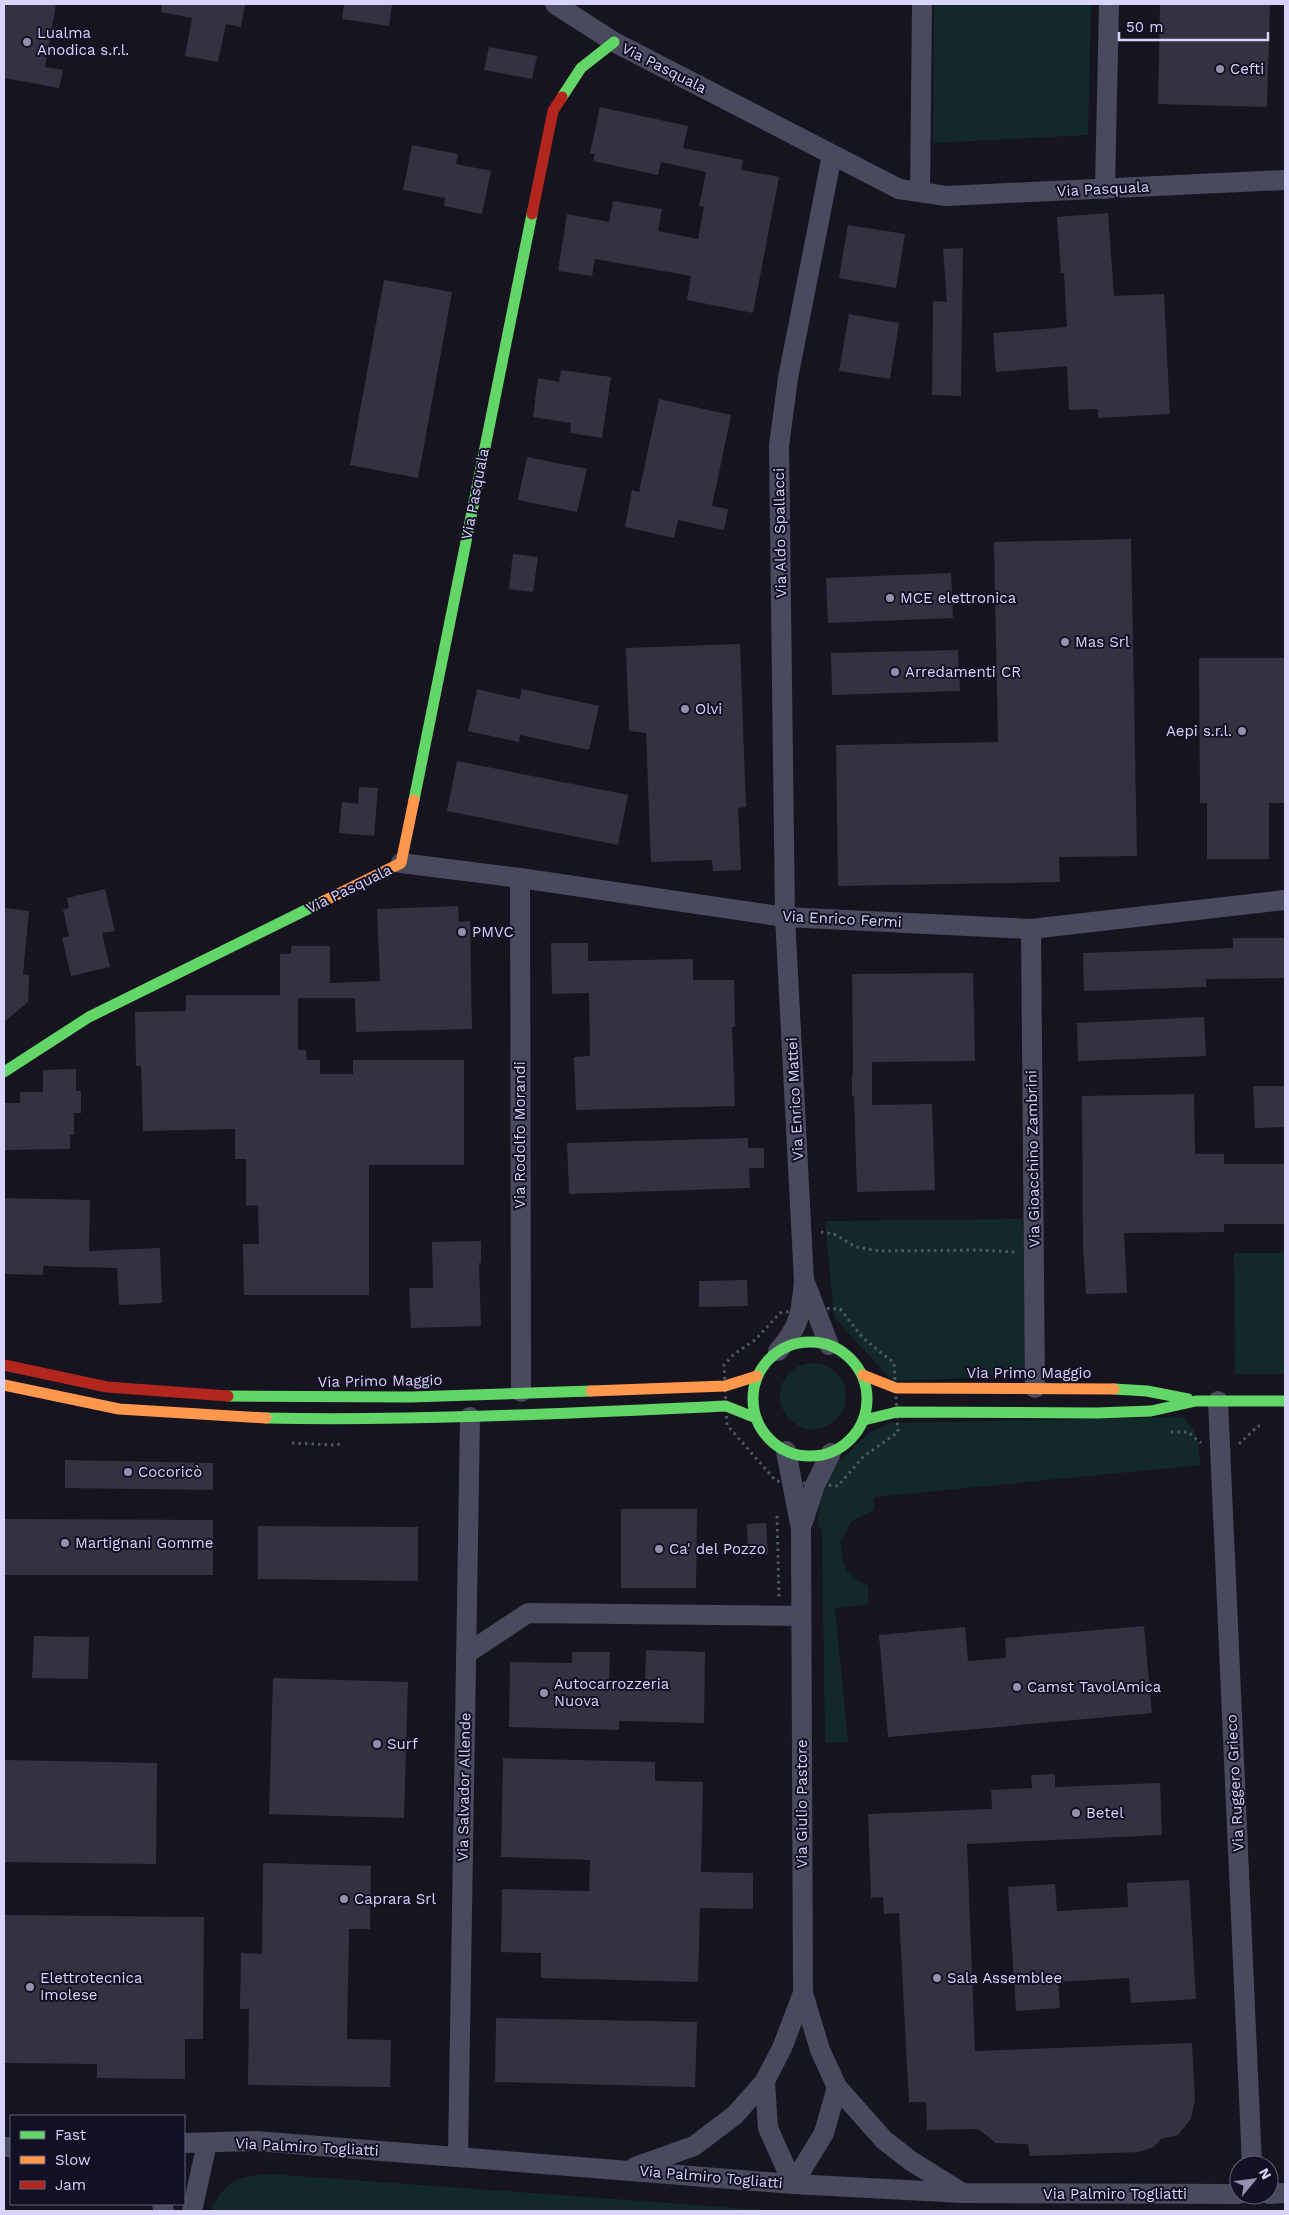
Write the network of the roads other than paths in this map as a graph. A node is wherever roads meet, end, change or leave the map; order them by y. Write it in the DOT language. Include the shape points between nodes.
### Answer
graph roads {
  1 [pos="555,4"];
  2 [pos="922,4"];
  3 [pos="1109,4"];
  4 [pos="614,42"];
  5 [pos="832,155"];
  6 [pos="1285,180"];
  7 [pos="1105,189"];
  8 [pos="920,192"];
  9 [pos="401,864"];
  10 [pos="520,878"];
  11 [pos="1285,900"];
  12 [pos="785,917"];
  13 [pos="1031,929"];
  14 [pos="4,1072"];
  15 [pos="807,1309"];
  16 [pos="829,1344"];
  17 [pos="778,1351"];
  18 [pos="4,1365"];
  19 [pos="863,1375"];
  20 [pos="757,1376"];
  21 [pos="4,1385"];
  22 [pos="1035,1388"];
  23 [pos="521,1392"];
  24 [pos="1218,1400"];
  25 [pos="1196,1401"];
  26 [pos="1285,1401"];
  27 [pos="470,1417"];
  28 [pos="756,1418"];
  29 [pos="864,1420"];
  30 [pos="786,1451"];
  31 [pos="831,1453"];
  32 [pos="801,1529"];
  33 [pos="801,1616"];
  34 [pos="466,1654"];
  35 [pos="802,1993"];
  36 [pos="765,2081"];
  37 [pos="837,2087"];
  38 [pos="185,2143"];
  39 [pos="207,2143"];
  40 [pos="1252,2155"];
  41 [pos="458,2157"];
  42 [pos="625,2170"];
  43 [pos="793,2184"];
  44 [pos="963,2193"];
  45 [pos="1229,2194"];
  46 [pos="192,2211"];
  1 -- 4 [label="street"];
  2 -- 8 [label="street"];
  3 -- 7 [label="street"];
  4 -- 5 [label="street, Via Pasquala"];
  4 -- 9 [label="street, Via Pasquala" via="580,68 553,111"];
  5 -- 8 [label="street, Via Pasquala" via="899,189"];
  5 -- 12 [label="street, Via Aldo Spallacci" via="788,378 779,446"];
  6 -- 7 [label="street, Via Pasquala"];
  7 -- 8 [label="street, Via Pasquala" via="946,196"];
  9 -- 10 [label="street, Via Enrico Fermi"];
  9 -- 14 [label="street, Via Pasquala" via="89,1017"];
  10 -- 12 [label="street, Via Enrico Fermi"];
  10 -- 23 [label="street, Via Rodolfo Morandi"];
  11 -- 13 [label="street, Via Enrico Fermi"];
  12 -- 13 [label="street, Via Enrico Fermi"];
  12 -- 15 [label="street, Via Enrico Mattei"];
  13 -- 22 [label="street, Via Gioacchino Zambrini"];
  15 -- 16 [label="street, Via Enrico Mattei"];
  15 -- 17 [label="street" via="792,1336"];
  16 -- 17 [label="street" via="802,1342"];
  16 -- 19 [label="street" via="843,1351"];
  17 -- 20 [label="street"];
  18 -- 23 [label="street, Via Primo Maggio" via="107,1387 236,1397 411,1397"];
  19 -- 22 [label="street, Via Primo Maggio" via="896,1388"];
  19 -- 29 [label="street" via="868,1405"];
  20 -- 23 [label="street, Via Primo Maggio" via="725,1386"];
  20 -- 28 [label="street" via="753,1390"];
  21 -- 27 [label="street" via="118,1409 230,1417"];
  22 -- 25 [label="street, Via Primo Maggio" via="1147,1391"];
  24 -- 25 [label="street, Via Primo Maggio"];
  24 -- 26 [label="street, Via Primo Maggio"];
  24 -- 40 [label="street, Via Ruggero Grieco"];
  25 -- 29 [label="street, Via Primo Maggio" via="1142,1411 897,1412"];
  27 -- 28 [label="street" via="726,1406"];
  27 -- 34 [label="street, Via Salvador Allende"];
  28 -- 30 [label="street" via="763,1432"];
  29 -- 31 [label="street" via="845,1445"];
  30 -- 31 [label="street" via="800,1456"];
  30 -- 32 [label="street, Via Giulio Pastore" via="782,1485"];
  31 -- 32 [label="street, Via Giulio Pastore" via="815,1484"];
  32 -- 33 [label="street, Via Giulio Pastore"];
  33 -- 34 [label="street" via="528,1613"];
  33 -- 35 [label="street, Via Giulio Pastore"];
  34 -- 41 [label="street, Via Salvador Allende"];
  35 -- 36 [label="street, Via Giulio Pastore" via="782,2048"];
  35 -- 37 [label="street, Via Giulio Pastore" via="820,2050"];
  36 -- 42 [label="street, Via Giulio Pastore" via="735,2114 694,2146"];
  36 -- 43 [label="street" via="768,2128"];
  37 -- 43 [label="street" via="824,2133"];
  37 -- 44 [label="street, Via Giulio Pastore" via="884,2140"];
  38 -- 39 [label="street, Via Palmiro Togliatti"];
  39 -- 41 [label="street, Via Palmiro Togliatti" via="256,2141"];
  39 -- 46 [label="street"];
  41 -- 42 [label="street, Via Palmiro Togliatti"];
  42 -- 43 [label="street, Via Palmiro Togliatti"];
  43 -- 44 [label="street, Via Palmiro Togliatti"];
  44 -- 45 [label="street, Via Palmiro Togliatti"];
}
